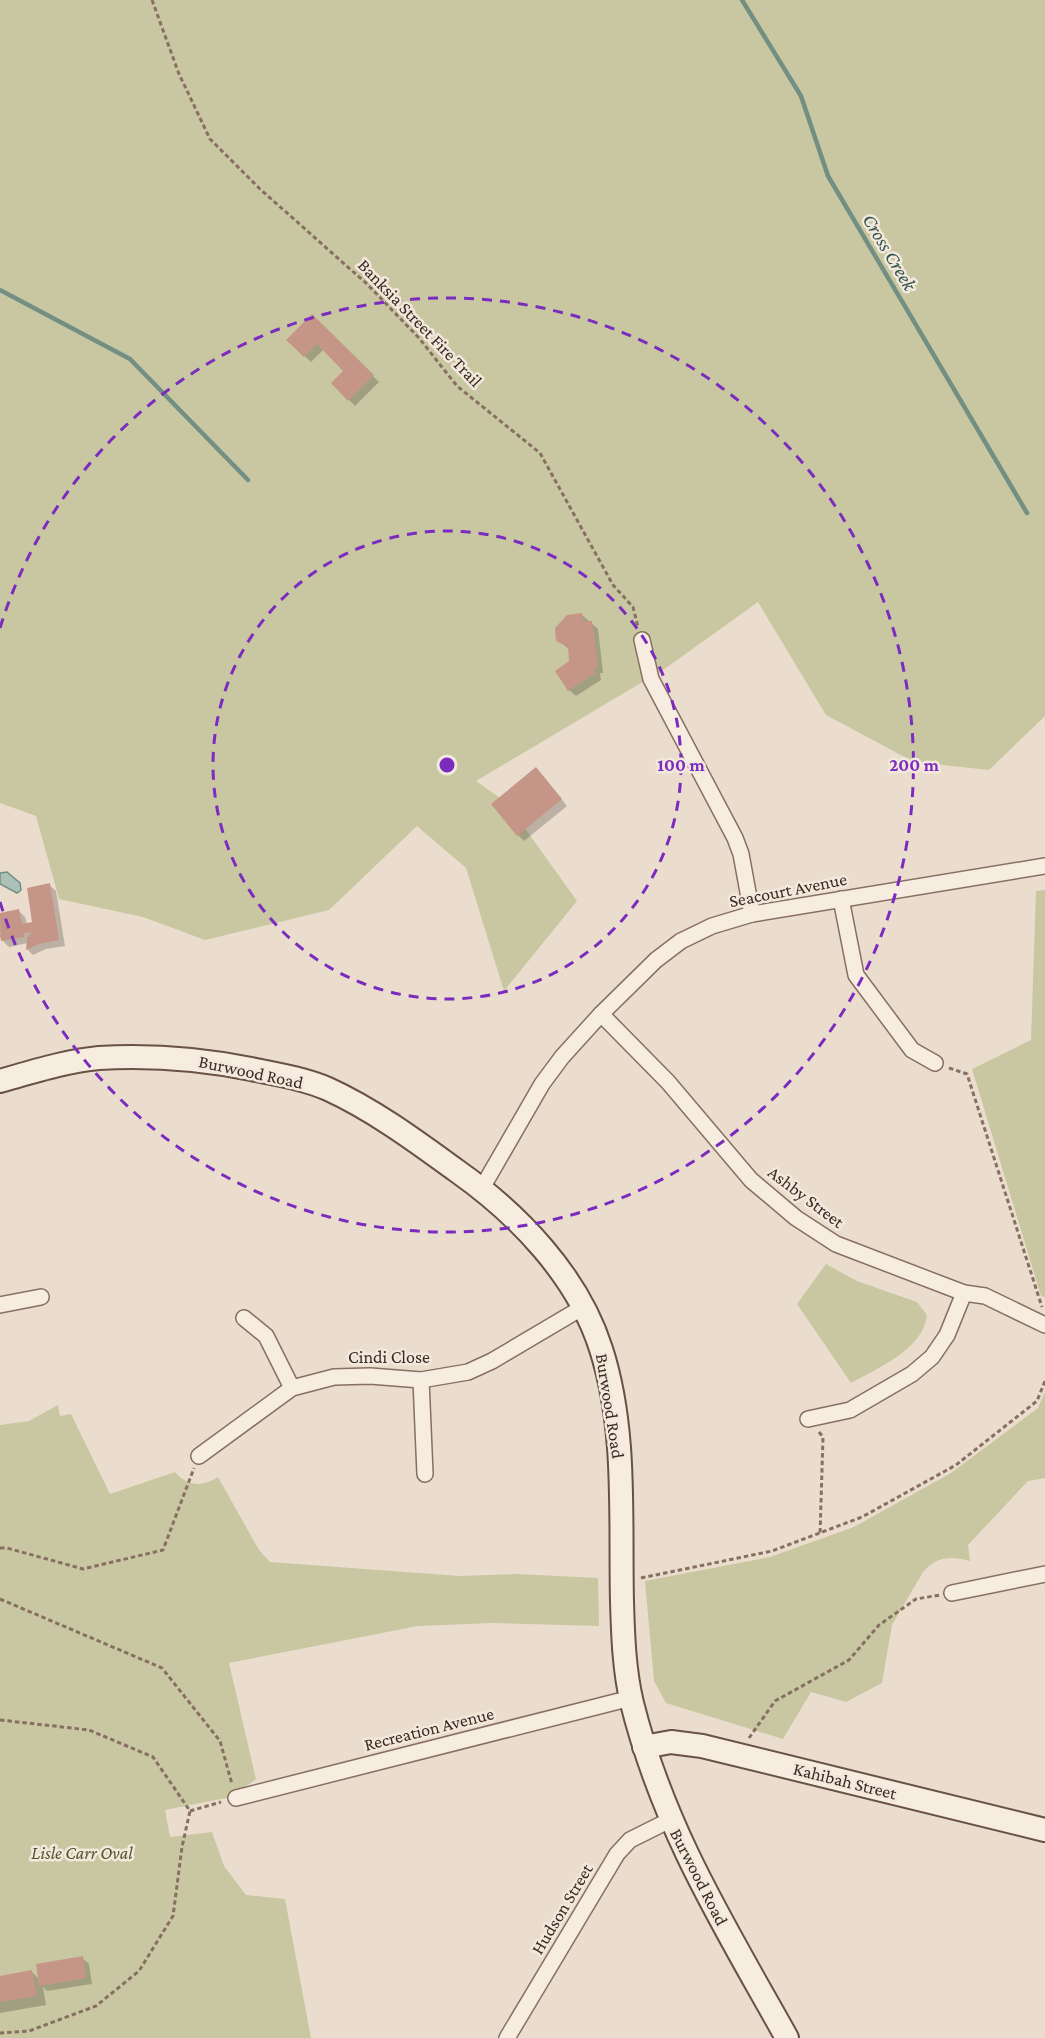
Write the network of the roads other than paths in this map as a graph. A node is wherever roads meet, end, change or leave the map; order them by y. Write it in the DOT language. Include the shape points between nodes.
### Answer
graph roads {
  1 [pos="642,640"];
  2 [pos="1045,866"];
  3 [pos="842,899"];
  4 [pos="752,914"];
  5 [pos="601,1014"];
  6 [pos="935,1063"];
  7 [pos="0,1081"];
  8 [pos="482,1188"];
  9 [pos="964,1293"];
  10 [pos="41,1297"];
  11 [pos="0,1305"];
  12 [pos="585,1306"];
  13 [pos="244,1318"];
  14 [pos="1045,1325"];
  15 [pos="421,1380"];
  16 [pos="292,1388"];
  17 [pos="808,1419"];
  18 [pos="199,1456"];
  19 [pos="425,1474"];
  20 [pos="1045,1574"];
  21 [pos="952,1593"];
  22 [pos="631,1698"];
  23 [pos="644,1747"];
  24 [pos="236,1798"];
  25 [pos="670,1820"];
  26 [pos="1045,1830"];
  27 [pos="507,2038"];
  28 [pos="787,2038"];
  1 -- 4 [label="street" via="651,679 728,822 741,854"];
  2 -- 3 [label="street, Seacourt Avenue"];
  3 -- 4 [label="street, Seacourt Avenue"];
  3 -- 6 [label="street" via="856,975 912,1050"];
  4 -- 5 [label="street, Seacourt Avenue" via="712,926 681,941"];
  5 -- 8 [label="street, Seacourt Avenue" via="542,1084"];
  5 -- 9 [label="street, Ashby Street" via="668,1082 751,1180 796,1218 836,1244"];
  7 -- 8 [label="main road, Burwood Road" via="96,1058 210,1061 271,1073 327,1089 425,1148"];
  8 -- 12 [label="main road, Burwood Road" via="520,1224"];
  9 -- 14 [label="street, Ashby Street" via="985,1296"];
  9 -- 17 [label="street" via="947,1335 932,1357 912,1374 850,1410"];
  10 -- 11 [label="street"];
  12 -- 15 [label="street, Cindi Close" via="468,1372"];
  12 -- 22 [label="main road, Burwood Road" via="602,1351 614,1407 620,1469 623,1636"];
  13 -- 16 [label="street" via="266,1336"];
  15 -- 16 [label="street, Cindi Close" via="334,1377"];
  15 -- 19 [label="street"];
  16 -- 18 [label="street, Cindi Close"];
  20 -- 21 [label="street"];
  22 -- 23 [label="main road, Burwood Road"];
  22 -- 24 [label="street, Recreation Avenue"];
  23 -- 25 [label="main road, Burwood Road"];
  23 -- 26 [label="main road, Kahibah Street" via="671,1742 738,1755"];
  25 -- 27 [label="street, Hudson Street" via="630,1840 617,1854"];
  25 -- 28 [label="main road, Burwood Road" via="695,1874"];
}
